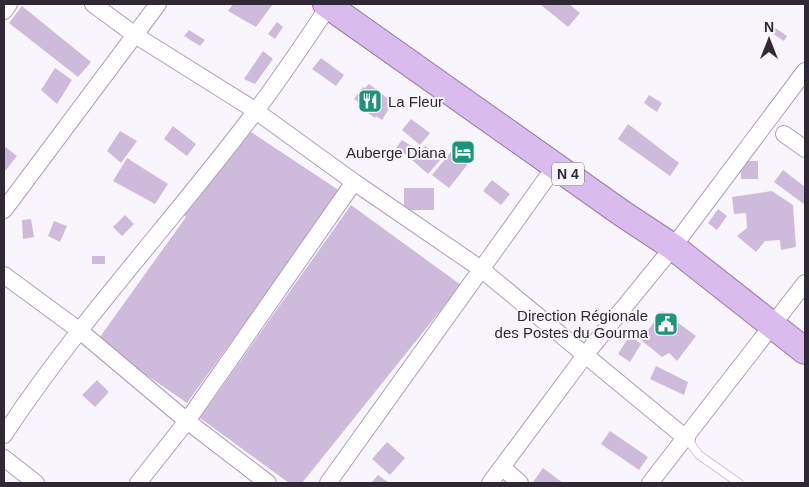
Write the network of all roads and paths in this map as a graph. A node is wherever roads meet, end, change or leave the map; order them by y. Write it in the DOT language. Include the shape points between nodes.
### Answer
graph roads {
  1 [pos="9,4"];
  2 [pos="93,4"];
  3 [pos="158,4"];
  4 [pos="328,5"];
  5 [pos="4,11"];
  6 [pos="135,35"];
  7 [pos="805,71"];
  8 [pos="256,111"];
  9 [pos="784,134"];
  10 [pos="805,149"];
  11 [pos="556,164"];
  12 [pos="354,182"];
  13 [pos="4,210"];
  14 [pos="673,247"];
  15 [pos="481,269"];
  16 [pos="4,275"];
  17 [pos="805,283"];
  18 [pos="772,324"];
  19 [pos="80,331"];
  20 [pos="805,351"];
  21 [pos="586,354"];
  22 [pos="187,421"];
  23 [pos="4,435"];
  24 [pos="687,439"];
  25 [pos="4,458"];
  26 [pos="502,467"];
  27 [pos="36,483"];
  28 [pos="138,483"];
  29 [pos="268,483"];
  30 [pos="328,483"];
  31 [pos="490,483"];
  32 [pos="520,483"];
  33 [pos="650,483"];
  34 [pos="739,483"];
  1 -- 5 [label="street"];
  2 -- 6 [label="street"];
  3 -- 6 [label="street"];
  4 -- 8 [label="street"];
  4 -- 11 [label="highway, N 4"];
  6 -- 8 [label="street"];
  6 -- 13 [label="street"];
  7 -- 14 [label="street"];
  8 -- 12 [label="street"];
  8 -- 19 [label="street"];
  9 -- 10 [label="street"];
  11 -- 14 [label="highway, N 4"];
  11 -- 15 [label="street"];
  12 -- 15 [label="street"];
  12 -- 22 [label="street"];
  14 -- 18 [label="highway, N 4"];
  14 -- 21 [label="street"];
  15 -- 21 [label="street"];
  15 -- 30 [label="street"];
  16 -- 19 [label="street"];
  17 -- 18 [label="street"];
  18 -- 20 [label="highway, N 4"];
  18 -- 24 [label="street"];
  19 -- 22 [label="street"];
  19 -- 23 [label="street"];
  21 -- 24 [label="street"];
  21 -- 26 [label="street"];
  22 -- 28 [label="street"];
  22 -- 29 [label="street"];
  24 -- 33 [label="street"];
  24 -- 34 [label="lane" via="699,455"];
  25 -- 27 [label="street"];
  26 -- 31 [label="street"];
  26 -- 32 [label="street"];
}
